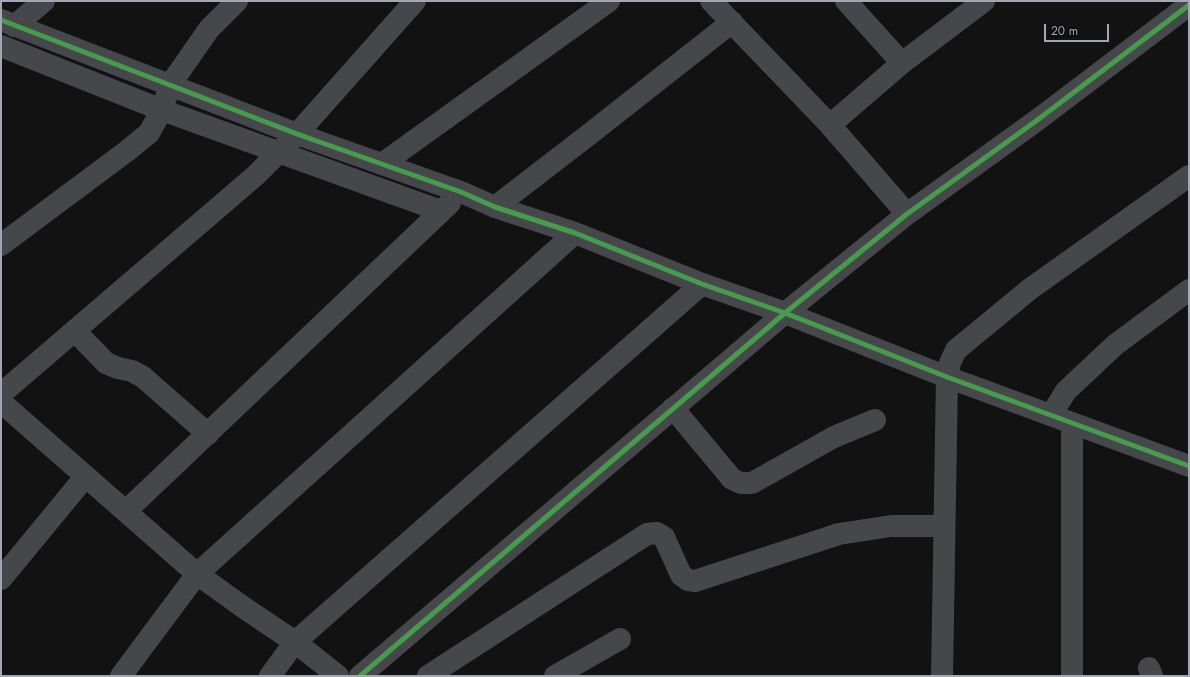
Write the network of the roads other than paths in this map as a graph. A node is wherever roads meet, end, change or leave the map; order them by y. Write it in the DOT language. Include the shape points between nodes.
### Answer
graph roads {
  1 [pos="44,1"];
  2 [pos="237,1"];
  3 [pos="415,1"];
  4 [pos="609,1"];
  5 [pos="711,1"];
  6 [pos="846,1"];
  7 [pos="984,1"];
  8 [pos="1189,5"];
  9 [pos="732,22"];
  10 [pos="8,23"];
  11 [pos="1,46"];
  12 [pos="902,63"];
  13 [pos="170,85"];
  14 [pos="162,110"];
  15 [pos="830,125"];
  16 [pos="297,134"];
  17 [pos="278,153"];
  18 [pos="382,164"];
  19 [pos="1189,176"];
  20 [pos="461,192"];
  21 [pos="495,207"];
  22 [pos="441,211"];
  23 [pos="907,214"];
  24 [pos="574,233"];
  25 [pos="1,246"];
  26 [pos="702,284"];
  27 [pos="1189,290"];
  28 [pos="784,313"];
  29 [pos="75,331"];
  30 [pos="951,364"];
  31 [pos="1,394"];
  32 [pos="1,402"];
  33 [pos="1059,404"];
  34 [pos="673,408"];
  35 [pos="876,420"];
  36 [pos="1072,423"];
  37 [pos="208,434"];
  38 [pos="1189,466"];
  39 [pos="85,476"];
  40 [pos="126,511"];
  41 [pos="944,526"];
  42 [pos="197,574"];
  43 [pos="1,579"];
  44 [pos="620,639"];
  45 [pos="295,642"];
  46 [pos="1072,675"];
  47 [pos="122,676"];
  48 [pos="270,676"];
  49 [pos="338,676"];
  50 [pos="360,676"];
  51 [pos="428,676"];
  52 [pos="555,676"];
  53 [pos="942,676"];
  1 -- 10 [label="street"];
  2 -- 13 [label="street" via="209,29"];
  3 -- 16 [label="street"];
  4 -- 18 [label="street"];
  5 -- 9 [label="street"];
  6 -- 12 [label="street"];
  7 -- 12 [label="street"];
  8 -- 23 [label="street"];
  9 -- 15 [label="street"];
  9 -- 21 [label="street"];
  10 -- 13 [label="street"];
  11 -- 14 [label="street"];
  12 -- 15 [label="street"];
  13 -- 14 [label="street"];
  13 -- 16 [label="street"];
  14 -- 17 [label="street"];
  14 -- 25 [label="street" via="149,133"];
  15 -- 23 [label="street"];
  16 -- 17 [label="street"];
  16 -- 18 [label="street"];
  17 -- 22 [label="street"];
  17 -- 29 [label="street" via="255,176"];
  18 -- 20 [label="street"];
  19 -- 30 [label="street" via="1030,289"];
  20 -- 21 [label="street"];
  20 -- 22 [label="street"];
  21 -- 24 [label="street"];
  22 -- 37 [label="street"];
  23 -- 28 [label="street"];
  24 -- 26 [label="street"];
  24 -- 42 [label="street"];
  26 -- 28 [label="street"];
  26 -- 45 [label="street"];
  27 -- 33 [label="street" via="1114,345"];
  28 -- 30 [label="street"];
  28 -- 34 [label="street"];
  29 -- 31 [label="street"];
  29 -- 37 [label="street" via="106,363 143,377"];
  30 -- 33 [label="street"];
  30 -- 41 [label="street"];
  32 -- 39 [label="street"];
  33 -- 36 [label="street"];
  34 -- 35 [label="street" via="732,479 741,483 752,483 834,437"];
  34 -- 50 [label="street"];
  36 -- 38 [label="street"];
  36 -- 46 [label="street"];
  37 -- 40 [label="street"];
  39 -- 40 [label="street"];
  39 -- 43 [label="street"];
  40 -- 42 [label="street"];
  41 -- 51 [label="street" via="891,526 839,534 696,581 688,580 681,575 664,536 656,533 647,534"];
  41 -- 53 [label="street"];
  42 -- 45 [label="street"];
  42 -- 47 [label="street"];
  44 -- 52 [label="street"];
  45 -- 48 [label="street"];
  45 -- 49 [label="street"];
}
